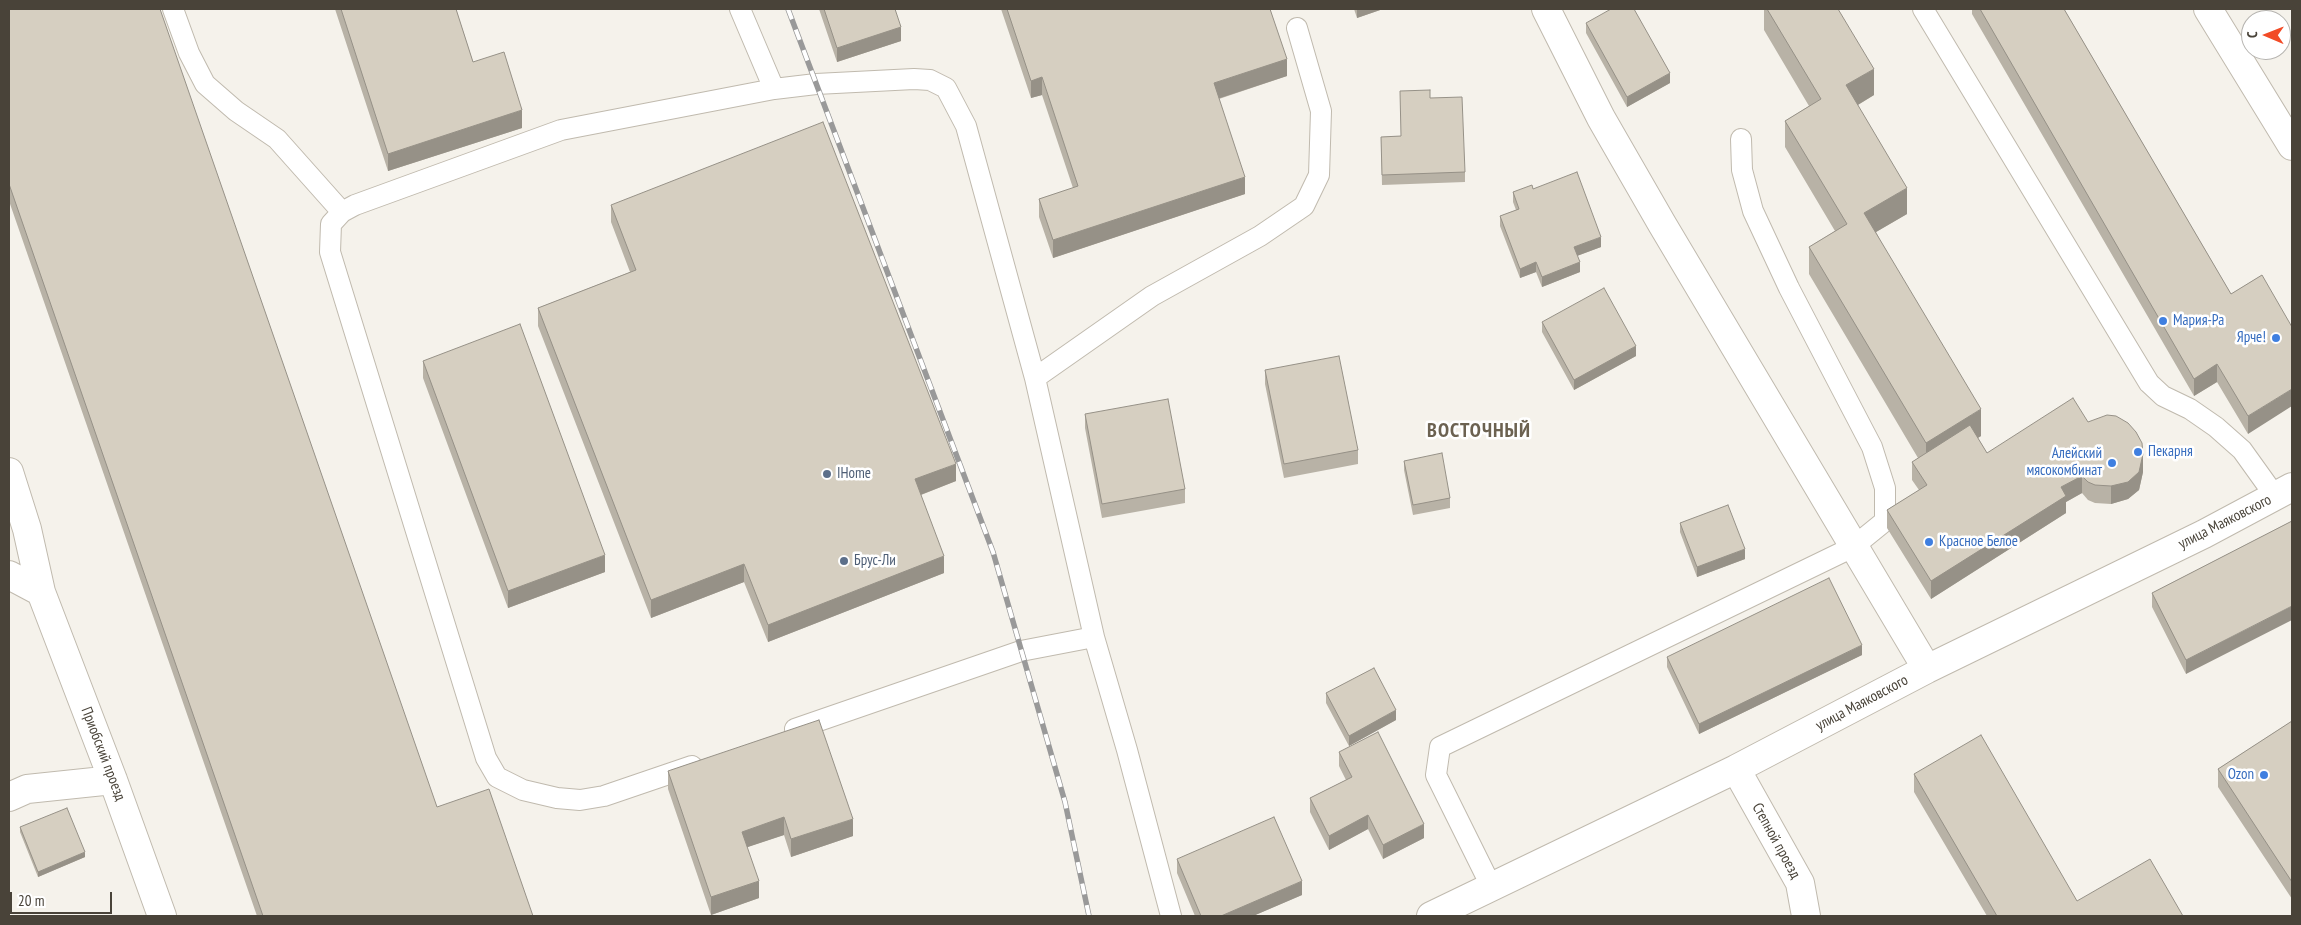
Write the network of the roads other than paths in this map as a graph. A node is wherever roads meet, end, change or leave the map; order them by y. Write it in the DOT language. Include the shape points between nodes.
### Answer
graph roads {
  1 [pos="173,9"];
  2 [pos="740,9"];
  3 [pos="1546,9"];
  4 [pos="1923,9"];
  5 [pos="2208,9"];
  6 [pos="1298,28"];
  7 [pos="774,89"];
  8 [pos="1741,139"];
  9 [pos="2292,146"];
  10 [pos="342,212"];
  11 [pos="1035,378"];
  12 [pos="9,472"];
  13 [pos="2283,491"];
  14 [pos="1853,547"];
  15 [pos="9,575"];
  16 [pos="41,592"];
  17 [pos="1094,637"];
  18 [pos="1927,669"];
  19 [pos="779,735"];
  20 [pos="705,761"];
  21 [pos="1736,769"];
  22 [pos="113,780"];
  23 [pos="9,797"];
  24 [pos="1492,888"];
  25 [pos="1438,915"];
  26 [pos="162,916"];
  27 [pos="1171,916"];
  28 [pos="1806,916"];
  1 -- 10 [label="lane" via="188,54 205,84 236,111 277,139"];
  2 -- 7 [label="lane"];
  3 -- 14 [label="street" via="1601,118"];
  4 -- 13 [label="lane" via="2149,383 2164,396 2216,427"];
  5 -- 9 [label="street"];
  6 -- 11 [label="lane" via="1321,111 1319,175 1304,206 1260,236 1152,296"];
  7 -- 10 [label="lane" via="561,130"];
  7 -- 11 [label="lane" via="914,80 930,80 946,88 966,126"];
  8 -- 14 [label="lane" via="1742,170 1753,211 1789,288 1872,447 1885,488 1885,521"];
  10 -- 20 [label="lane" via="330,224 330,252 486,758 497,777 523,790 580,800 604,796"];
  11 -- 17 [label="lane"];
  12 -- 16 [label="street, Приобский проезд" via="27,529"];
  13 -- 18 [label="street, улица Маяковского" via="2204,534"];
  14 -- 18 [label="street"];
  14 -- 24 [label="lane" via="1440,747 1436,775"];
  15 -- 16 [label="street"];
  16 -- 22 [label="street, Приобский проезд"];
  17 -- 19 [label="lane" via="1021,651"];
  17 -- 27 [label="lane"];
  18 -- 21 [label="street, улица Маяковского"];
  21 -- 24 [label="street, улица Маяковского"];
  21 -- 28 [label="street, Степной проезд" via="1800,883"];
  22 -- 23 [label="street" via="27,790"];
  22 -- 26 [label="street, Приобский проезд"];
  24 -- 25 [label="street, улица Маяковского"];
}
